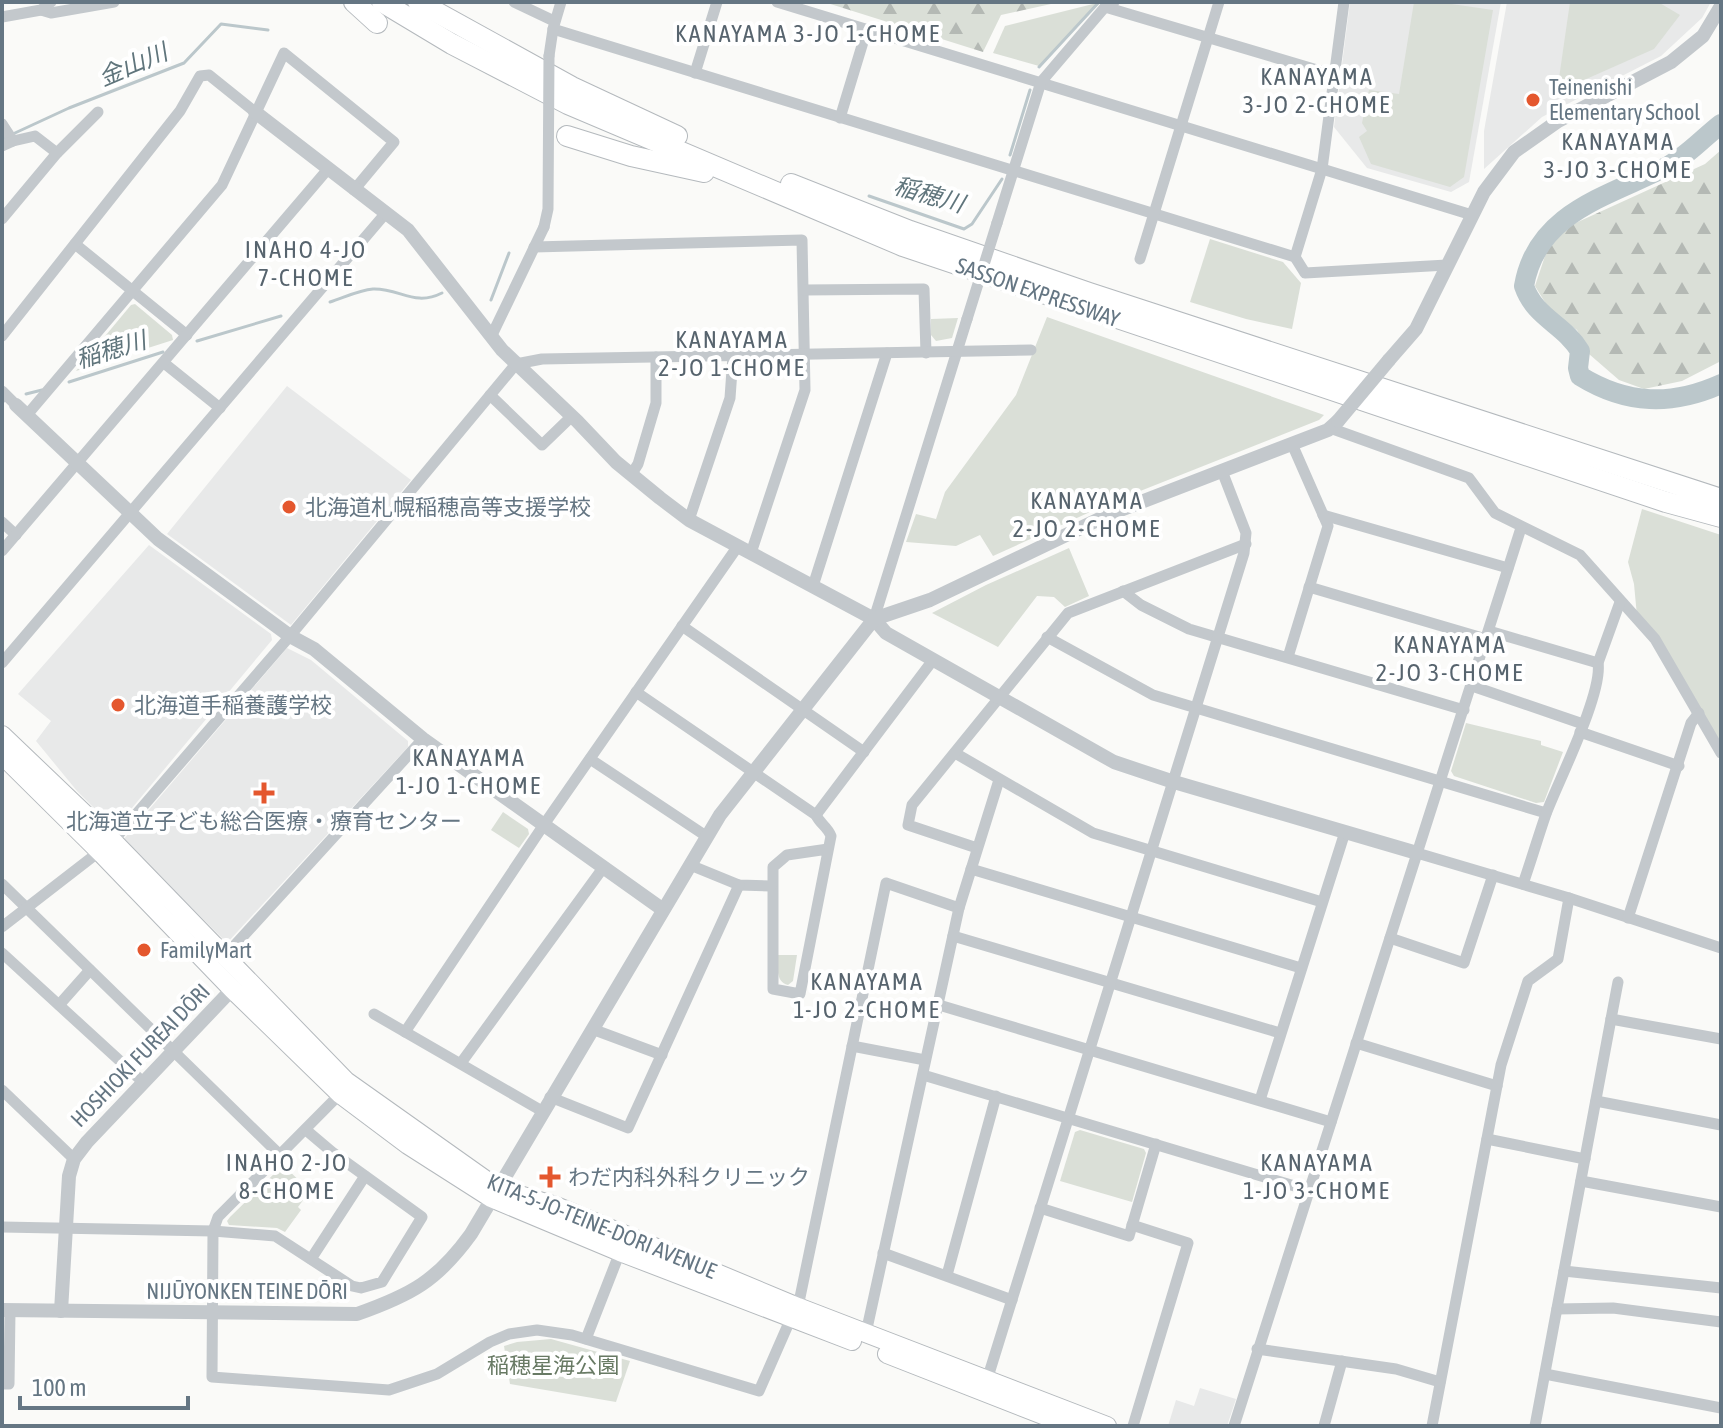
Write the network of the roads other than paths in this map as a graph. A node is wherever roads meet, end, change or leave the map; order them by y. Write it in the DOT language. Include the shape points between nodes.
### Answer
graph roads {
  1 [pos="114,2"];
  2 [pos="354,2"];
  3 [pos="382,2"];
  4 [pos="418,2"];
  5 [pos="514,2"];
  6 [pos="561,2"];
  7 [pos="717,2"];
  8 [pos="777,2"];
  9 [pos="1219,2"];
  10 [pos="1344,2"];
  11 [pos="1109,4"];
  12 [pos="46,6"];
  13 [pos="1721,6"];
  14 [pos="2,17"];
  15 [pos="377,23"];
  16 [pos="554,25"];
  17 [pos="867,29"];
  18 [pos="1209,38"];
  19 [pos="695,73"];
  20 [pos="1334,75"];
  21 [pos="1041,82"];
  22 [pos="98,112"];
  23 [pos="255,112"];
  24 [pos="840,118"];
  25 [pos="4,125"];
  26 [pos="1181,125"];
  27 [pos="567,136"];
  28 [pos="7,144"];
  29 [pos="57,153"];
  30 [pos="328,169"];
  31 [pos="1322,169"];
  32 [pos="1013,171"];
  33 [pos="751,182"];
  34 [pos="354,190"];
  35 [pos="385,214"];
  36 [pos="1154,214"];
  37 [pos="1472,215"];
  38 [pos="2,219"];
  39 [pos="75,244"];
  40 [pos="534,247"];
  41 [pos="1295,257"];
  42 [pos="1140,259"];
  43 [pos="1447,265"];
  44 [pos="804,290"];
  45 [pos="133,292"];
  46 [pos="187,335"];
  47 [pos="2,336"];
  48 [pos="491,337"];
  49 [pos="1031,350"];
  50 [pos="958,352"];
  51 [pos="887,353"];
  52 [pos="926,353"];
  53 [pos="806,355"];
  54 [pos="733,356"];
  55 [pos="656,357"];
  56 [pos="164,363"];
  57 [pos="516,364"];
  58 [pos="2,391"];
  59 [pos="490,395"];
  60 [pos="220,408"];
  61 [pos="21,410"];
  62 [pos="572,416"];
  63 [pos="1334,425"];
  64 [pos="1292,444"];
  65 [pos="78,464"];
  66 [pos="1222,471"];
  67 [pos="631,475"];
  68 [pos="1721,499"];
  69 [pos="130,514"];
  70 [pos="1323,515"];
  71 [pos="1721,517"];
  72 [pos="689,520"];
  73 [pos="2,522"];
  74 [pos="1521,528"];
  75 [pos="16,535"];
  76 [pos="1246,544"];
  77 [pos="744,549"];
  78 [pos="2,551"];
  79 [pos="1508,568"];
  80 [pos="813,586"];
  81 [pos="1309,587"];
  82 [pos="1123,591"];
  83 [pos="1620,602"];
  84 [pos="874,619"];
  85 [pos="682,626"];
  86 [pos="1488,635"];
  87 [pos="290,636"];
  88 [pos="1047,637"];
  89 [pos="1219,637"];
  90 [pos="1288,657"];
  91 [pos="933,660"];
  92 [pos="2,663"];
  93 [pos="1598,663"];
  94 [pos="1472,686"];
  95 [pos="636,692"];
  96 [pos="999,697"];
  97 [pos="802,708"];
  98 [pos="1197,708"];
  99 [pos="1464,710"];
  100 [pos="1699,713"];
  101 [pos="1581,728"];
  102 [pos="2,735"];
  103 [pos="423,739"];
  104 [pos="864,752"];
  105 [pos="955,753"];
  106 [pos="1721,753"];
  107 [pos="3,758"];
  108 [pos="590,759"];
  109 [pos="1679,766"];
  110 [pos="753,770"];
  111 [pos="999,780"];
  112 [pos="1441,780"];
  113 [pos="1174,782"];
  114 [pos="1546,813"];
  115 [pos="816,815"];
  116 [pos="543,826"];
  117 [pos="1345,832"];
  118 [pos="706,836"];
  119 [pos="106,847"];
  120 [pos="977,848"];
  121 [pos="828,849"];
  122 [pos="1153,851"];
  123 [pos="1417,853"];
  124 [pos="690,865"];
  125 [pos="603,868"];
  126 [pos="971,869"];
  127 [pos="1493,875"];
  128 [pos="2,884"];
  129 [pos="1523,884"];
  130 [pos="739,885"];
  131 [pos="771,886"];
  132 [pos="1569,898"];
  133 [pos="1322,902"];
  134 [pos="26,908"];
  135 [pos="959,908"];
  136 [pos="662,909"];
  137 [pos="1132,916"];
  138 [pos="1628,918"];
  139 [pos="2,927"];
  140 [pos="953,936"];
  141 [pos="1390,938"];
  142 [pos="1721,948"];
  143 [pos="2,953"];
  144 [pos="225,956"];
  145 [pos="1301,968"];
  146 [pos="90,970"];
  147 [pos="1618,982"];
  148 [pos="239,983"];
  149 [pos="1112,983"];
  150 [pos="59,1005"];
  151 [pos="939,1005"];
  152 [pos="374,1014"];
  153 [pos="1611,1019"];
  154 [pos="592,1029"];
  155 [pos="405,1032"];
  156 [pos="1280,1033"];
  157 [pos="1721,1039"];
  158 [pos="1356,1043"];
  159 [pos="852,1046"];
  160 [pos="1091,1050"];
  161 [pos="172,1052"];
  162 [pos="662,1055"];
  163 [pos="925,1060"];
  164 [pos="461,1063"];
  165 [pos="923,1075"];
  166 [pos="143,1082"];
  167 [pos="1497,1086"];
  168 [pos="2,1090"];
  169 [pos="340,1094"];
  170 [pos="996,1096"];
  171 [pos="550,1097"];
  172 [pos="1260,1100"];
  173 [pos="1596,1101"];
  174 [pos="542,1111"];
  175 [pos="1069,1118"];
  176 [pos="1331,1122"];
  177 [pos="1721,1125"];
  178 [pos="306,1130"];
  179 [pos="1487,1139"];
  180 [pos="1156,1144"];
  181 [pos="279,1154"];
  182 [pos="74,1159"];
  183 [pos="1585,1159"];
  184 [pos="365,1176"];
  185 [pos="1581,1181"];
  186 [pos="1308,1190"];
  187 [pos="494,1193"];
  188 [pos="1721,1207"];
  189 [pos="1040,1208"];
  190 [pos="1132,1225"];
  191 [pos="2,1227"];
  192 [pos="66,1228"];
  193 [pos="213,1231"];
  194 [pos="620,1252"];
  195 [pos="883,1253"];
  196 [pos="311,1259"];
  197 [pos="1564,1271"];
  198 [pos="947,1275"];
  199 [pos="1721,1288"];
  200 [pos="1012,1300"];
  201 [pos="1557,1309"];
  202 [pos="6,1310"];
  203 [pos="61,1311"];
  204 [pos="795,1312"];
  205 [pos="212,1313"];
  206 [pos="1721,1322"];
  207 [pos="866,1333"];
  208 [pos="586,1339"];
  209 [pos="1257,1349"];
  210 [pos="1342,1361"];
  211 [pos="1545,1374"];
  212 [pos="987,1380"];
  213 [pos="1440,1382"];
  214 [pos="2,1384"];
  215 [pos="1721,1408"];
  216 [pos="1071,1426"];
  217 [pos="1107,1426"];
  218 [pos="1133,1426"];
  219 [pos="1234,1426"];
  220 [pos="1324,1426"];
  221 [pos="1432,1426"];
  222 [pos="1535,1426"];
  1 -- 12 [label="street" via="51,13"];
  2 -- 15 [label="highway"];
  3 -- 33 [label="highway, SASSON EXPRESSWAY" via="568,104"];
  4 -- 68 [label="highway, SASSON EXPRESSWAY" via="572,87 717,155 910,231"];
  5 -- 16 [label="street"];
  6 -- 16 [label="street"];
  7 -- 19 [label="street"];
  8 -- 17 [label="street"];
  9 -- 18 [label="street"];
  10 -- 20 [label="street"];
  11 -- 18 [label="street"];
  11 -- 21 [label="street"];
  12 -- 14 [label="street"];
  13 -- 37 [label="street" via="1703,36 1671,62 1558,121 1514,152"];
  16 -- 19 [label="street"];
  16 -- 40 [label="street, bridge" via="548,209"];
  17 -- 21 [label="street"];
  17 -- 24 [label="street"];
  18 -- 20 [label="street"];
  18 -- 26 [label="street"];
  19 -- 24 [label="street"];
  20 -- 31 [label="street"];
  21 -- 26 [label="street"];
  21 -- 32 [label="street"];
  22 -- 29 [label="street"];
  23 -- 30 [label="street"];
  23 -- 34 [label="street" via="284,53 394,142"];
  23 -- 39 [label="street" via="209,75 200,76 180,111"];
  23 -- 45 [label="street" via="222,185"];
  24 -- 32 [label="street"];
  25 -- 28 [label="street"];
  26 -- 31 [label="street"];
  26 -- 36 [label="street"];
  27 -- 33 [label="highway"];
  28 -- 29 [label="street" via="35,136"];
  29 -- 38 [label="street"];
  30 -- 34 [label="street"];
  30 -- 46 [label="street"];
  31 -- 37 [label="street"];
  31 -- 41 [label="street"];
  32 -- 36 [label="street"];
  32 -- 50 [label="street, bridge"];
  33 -- 71 [label="highway, SASSON EXPRESSWAY" via="903,246 1064,302"];
  34 -- 35 [label="street"];
  35 -- 48 [label="street" via="408,230"];
  35 -- 60 [label="street"];
  36 -- 41 [label="street"];
  36 -- 42 [label="street"];
  37 -- 43 [label="street"];
  39 -- 45 [label="street"];
  39 -- 47 [label="street"];
  40 -- 44 [label="street" via="802,240"];
  40 -- 48 [label="street"];
  41 -- 43 [label="street" via="1305,273"];
  43 -- 63 [label="street, bridge" via="1416,329"];
  44 -- 52 [label="street" via="924,289"];
  44 -- 53 [label="street"];
  45 -- 46 [label="street"];
  45 -- 61 [label="street"];
  46 -- 56 [label="street"];
  48 -- 57 [label="street"];
  49 -- 50 [label="street"];
  50 -- 52 [label="street"];
  50 -- 84 [label="street"];
  51 -- 52 [label="street"];
  51 -- 53 [label="street"];
  51 -- 80 [label="street"];
  53 -- 54 [label="street"];
  53 -- 77 [label="street" via="805,390"];
  54 -- 55 [label="street"];
  54 -- 72 [label="street" via="730,398"];
  55 -- 57 [label="street"];
  55 -- 67 [label="street" via="656,403"];
  56 -- 60 [label="street"];
  56 -- 65 [label="street"];
  57 -- 59 [label="street"];
  57 -- 62 [label="street"];
  58 -- 61 [label="street"];
  59 -- 62 [label="street" via="542,445"];
  59 -- 87 [label="street"];
  60 -- 69 [label="street"];
  61 -- 65 [label="street"];
  62 -- 67 [label="street"];
  63 -- 64 [label="street"];
  63 -- 74 [label="street" via="1469,478 1495,513"];
  64 -- 66 [label="street"];
  64 -- 70 [label="street"];
  65 -- 69 [label="street"];
  65 -- 75 [label="street"];
  66 -- 76 [label="street"];
  66 -- 84 [label="street" via="1110,514 930,600"];
  67 -- 72 [label="street"];
  69 -- 87 [label="street"];
  69 -- 92 [label="street"];
  70 -- 79 [label="street"];
  70 -- 81 [label="street" via="1328,526"];
  72 -- 77 [label="street"];
  73 -- 75 [label="street"];
  74 -- 79 [label="street"];
  74 -- 83 [label="street" via="1580,555"];
  75 -- 78 [label="street"];
  76 -- 82 [label="street"];
  76 -- 89 [label="street"];
  77 -- 80 [label="street"];
  77 -- 85 [label="street"];
  79 -- 86 [label="street"];
  80 -- 84 [label="street"];
  81 -- 86 [label="street"];
  81 -- 90 [label="street"];
  82 -- 88 [label="street" via="1068,613"];
  82 -- 89 [label="street" via="1189,629"];
  83 -- 93 [label="street"];
  83 -- 100 [label="street" via="1655,639"];
  84 -- 91 [label="street" via="886,633"];
  84 -- 97 [label="street, NIJŪYONKEN TEINE DŌRI"];
  85 -- 95 [label="street"];
  85 -- 97 [label="street"];
  86 -- 93 [label="street"];
  86 -- 94 [label="street"];
  87 -- 103 [label="street" via="314,649"];
  87 -- 119 [label="street"];
  88 -- 96 [label="street"];
  88 -- 98 [label="street" via="1153,695"];
  89 -- 90 [label="street"];
  89 -- 98 [label="street"];
  90 -- 99 [label="street"];
  91 -- 96 [label="street"];
  91 -- 104 [label="street"];
  93 -- 101 [label="street"];
  94 -- 99 [label="street"];
  94 -- 101 [label="street"];
  95 -- 108 [label="street"];
  95 -- 110 [label="street"];
  96 -- 105 [label="street"];
  96 -- 113 [label="street" via="1114,762"];
  97 -- 104 [label="street"];
  97 -- 110 [label="street, NIJŪYONKEN TEINE DŌRI"];
  98 -- 112 [label="street"];
  98 -- 113 [label="street"];
  99 -- 112 [label="street"];
  100 -- 106 [label="street"];
  100 -- 109 [label="street"];
  101 -- 109 [label="street"];
  101 -- 114 [label="street"];
  102 -- 119 [label="highway, KITA-5-JO-TEINE-DORI AVENUE"];
  103 -- 116 [label="street"];
  103 -- 144 [label="street"];
  104 -- 115 [label="street"];
  105 -- 111 [label="street"];
  105 -- 120 [label="street" via="912,805 908,825"];
  107 -- 119 [label="highway, KITA-5-JO-TEINE-DORI AVENUE"];
  108 -- 116 [label="street"];
  108 -- 118 [label="street"];
  109 -- 138 [label="street"];
  110 -- 115 [label="street"];
  110 -- 118 [label="street, NIJŪYONKEN TEINE DŌRI"];
  111 -- 120 [label="street"];
  111 -- 122 [label="street" via="1093,833"];
  112 -- 114 [label="street"];
  112 -- 123 [label="street"];
  113 -- 117 [label="street"];
  113 -- 122 [label="street"];
  114 -- 129 [label="street"];
  115 -- 121 [label="street" via="828,827"];
  116 -- 125 [label="street"];
  116 -- 155 [label="street"];
  117 -- 123 [label="street"];
  117 -- 133 [label="street"];
  118 -- 124 [label="street, NIJŪYONKEN TEINE DŌRI"];
  119 -- 134 [label="street"];
  119 -- 144 [label="highway, KITA-5-JO-TEINE-DORI AVENUE"];
  119 -- 148 [label="highway, KITA-5-JO-TEINE-DORI AVENUE"];
  120 -- 126 [label="street"];
  121 -- 131 [label="street" via="779,859"];
  121 -- 131 [label="street" via="800,994 773,989"];
  122 -- 133 [label="street"];
  122 -- 137 [label="street"];
  123 -- 127 [label="street"];
  123 -- 141 [label="street"];
  124 -- 130 [label="street"];
  124 -- 136 [label="street, NIJŪYONKEN TEINE DŌRI"];
  125 -- 136 [label="street"];
  125 -- 164 [label="street"];
  126 -- 135 [label="street"];
  126 -- 137 [label="street"];
  127 -- 129 [label="street"];
  127 -- 141 [label="street" via="1464,963"];
  128 -- 134 [label="street"];
  129 -- 132 [label="street"];
  130 -- 131 [label="street"];
  130 -- 162 [label="street"];
  132 -- 138 [label="street"];
  132 -- 167 [label="street" via="1558,959 1528,981"];
  133 -- 145 [label="street"];
  134 -- 139 [label="street"];
  134 -- 146 [label="street"];
  135 -- 140 [label="street"];
  135 -- 159 [label="street" via="886,883"];
  136 -- 154 [label="street, NIJŪYONKEN TEINE DŌRI"];
  137 -- 145 [label="street"];
  137 -- 149 [label="street"];
  138 -- 142 [label="street"];
  140 -- 149 [label="street"];
  140 -- 151 [label="street"];
  141 -- 158 [label="street"];
  143 -- 150 [label="street"];
  144 -- 148 [label="highway, KITA-5-JO-TEINE-DORI AVENUE"];
  145 -- 156 [label="street"];
  146 -- 150 [label="street"];
  146 -- 161 [label="street"];
  147 -- 153 [label="street"];
  148 -- 161 [label="street, HOSHIOKI FUREAI DŌRI"];
  148 -- 169 [label="highway, KITA-5-JO-TEINE-DORI AVENUE"];
  148 -- 187 [label="highway, KITA-5-JO-TEINE-DORI AVENUE" via="346,1081"];
  149 -- 156 [label="street"];
  149 -- 160 [label="street"];
  150 -- 166 [label="street"];
  151 -- 160 [label="street"];
  151 -- 163 [label="street"];
  152 -- 155 [label="street"];
  153 -- 157 [label="street"];
  153 -- 173 [label="street"];
  154 -- 162 [label="street"];
  154 -- 171 [label="street, NIJŪYONKEN TEINE DŌRI"];
  155 -- 164 [label="street"];
  156 -- 172 [label="street"];
  158 -- 167 [label="street"];
  158 -- 176 [label="street"];
  159 -- 163 [label="street"];
  159 -- 204 [label="street"];
  160 -- 172 [label="street"];
  160 -- 175 [label="street"];
  161 -- 166 [label="street, HOSHIOKI FUREAI DŌRI"];
  161 -- 181 [label="street"];
  162 -- 171 [label="street" via="628,1128"];
  163 -- 165 [label="street"];
  164 -- 174 [label="street"];
  165 -- 170 [label="street"];
  165 -- 195 [label="street"];
  166 -- 182 [label="street, HOSHIOKI FUREAI DŌRI"];
  167 -- 179 [label="street"];
  168 -- 182 [label="street"];
  169 -- 178 [label="street"];
  169 -- 187 [label="highway, KITA-5-JO-TEINE-DORI AVENUE" via="408,1145"];
  170 -- 175 [label="street"];
  170 -- 198 [label="street"];
  171 -- 174 [label="street, NIJŪYONKEN TEINE DŌRI"];
  172 -- 176 [label="street"];
  173 -- 177 [label="street"];
  173 -- 183 [label="street"];
  174 -- 187 [label="street, NIJŪYONKEN TEINE DŌRI"];
  175 -- 180 [label="street"];
  175 -- 189 [label="street"];
  176 -- 186 [label="street"];
  178 -- 181 [label="street"];
  178 -- 184 [label="street"];
  179 -- 183 [label="street"];
  179 -- 213 [label="street"];
  180 -- 186 [label="street"];
  180 -- 190 [label="street"];
  181 -- 193 [label="street" via="218,1217"];
  182 -- 192 [label="street, HOSHIOKI FUREAI DŌRI"];
  183 -- 185 [label="street"];
  184 -- 196 [label="street"];
  184 -- 196 [label="street" via="422,1217 382,1282 352,1286"];
  185 -- 188 [label="street"];
  185 -- 197 [label="street"];
  186 -- 209 [label="street"];
  187 -- 194 [label="highway, KITA-5-JO-TEINE-DORI AVENUE"];
  187 -- 204 [label="highway, KITA-5-JO-TEINE-DORI AVENUE" via="556,1206"];
  187 -- 205 [label="street, NIJŪYONKEN TEINE DŌRI" via="455,1256 424,1285 392,1302 357,1314"];
  189 -- 190 [label="street" via="1129,1236"];
  189 -- 200 [label="street"];
  190 -- 218 [label="street" via="1188,1243"];
  191 -- 192 [label="street"];
  192 -- 193 [label="street"];
  192 -- 203 [label="street, HOSHIOKI FUREAI DŌRI"];
  193 -- 196 [label="street" via="275,1236"];
  193 -- 205 [label="street"];
  194 -- 204 [label="highway, KITA-5-JO-TEINE-DORI AVENUE"];
  194 -- 208 [label="street"];
  195 -- 198 [label="street"];
  195 -- 207 [label="street"];
  197 -- 199 [label="street"];
  197 -- 201 [label="street"];
  198 -- 200 [label="street"];
  200 -- 212 [label="street"];
  201 -- 206 [label="street" via="1613,1308"];
  201 -- 211 [label="street"];
  202 -- 203 [label="street, NIJŪYONKEN TEINE DŌRI"];
  202 -- 214 [label="street" via="9,1384"];
  203 -- 205 [label="street, NIJŪYONKEN TEINE DŌRI"];
  204 -- 207 [label="highway, KITA-5-JO-TEINE-DORI AVENUE"];
  204 -- 208 [label="street" via="759,1391"];
  204 -- 216 [label="highway, KITA-5-JO-TEINE-DORI AVENUE"];
  205 -- 208 [label="street" via="212,1377 373,1390 437,1374 509,1334 537,1330"];
  207 -- 212 [label="highway, KITA-5-JO-TEINE-DORI AVENUE"];
  209 -- 210 [label="street"];
  209 -- 219 [label="street"];
  210 -- 213 [label="street"];
  210 -- 220 [label="street"];
  211 -- 215 [label="street"];
  211 -- 222 [label="street"];
  212 -- 217 [label="highway, KITA-5-JO-TEINE-DORI AVENUE"];
  213 -- 221 [label="street"];
}
